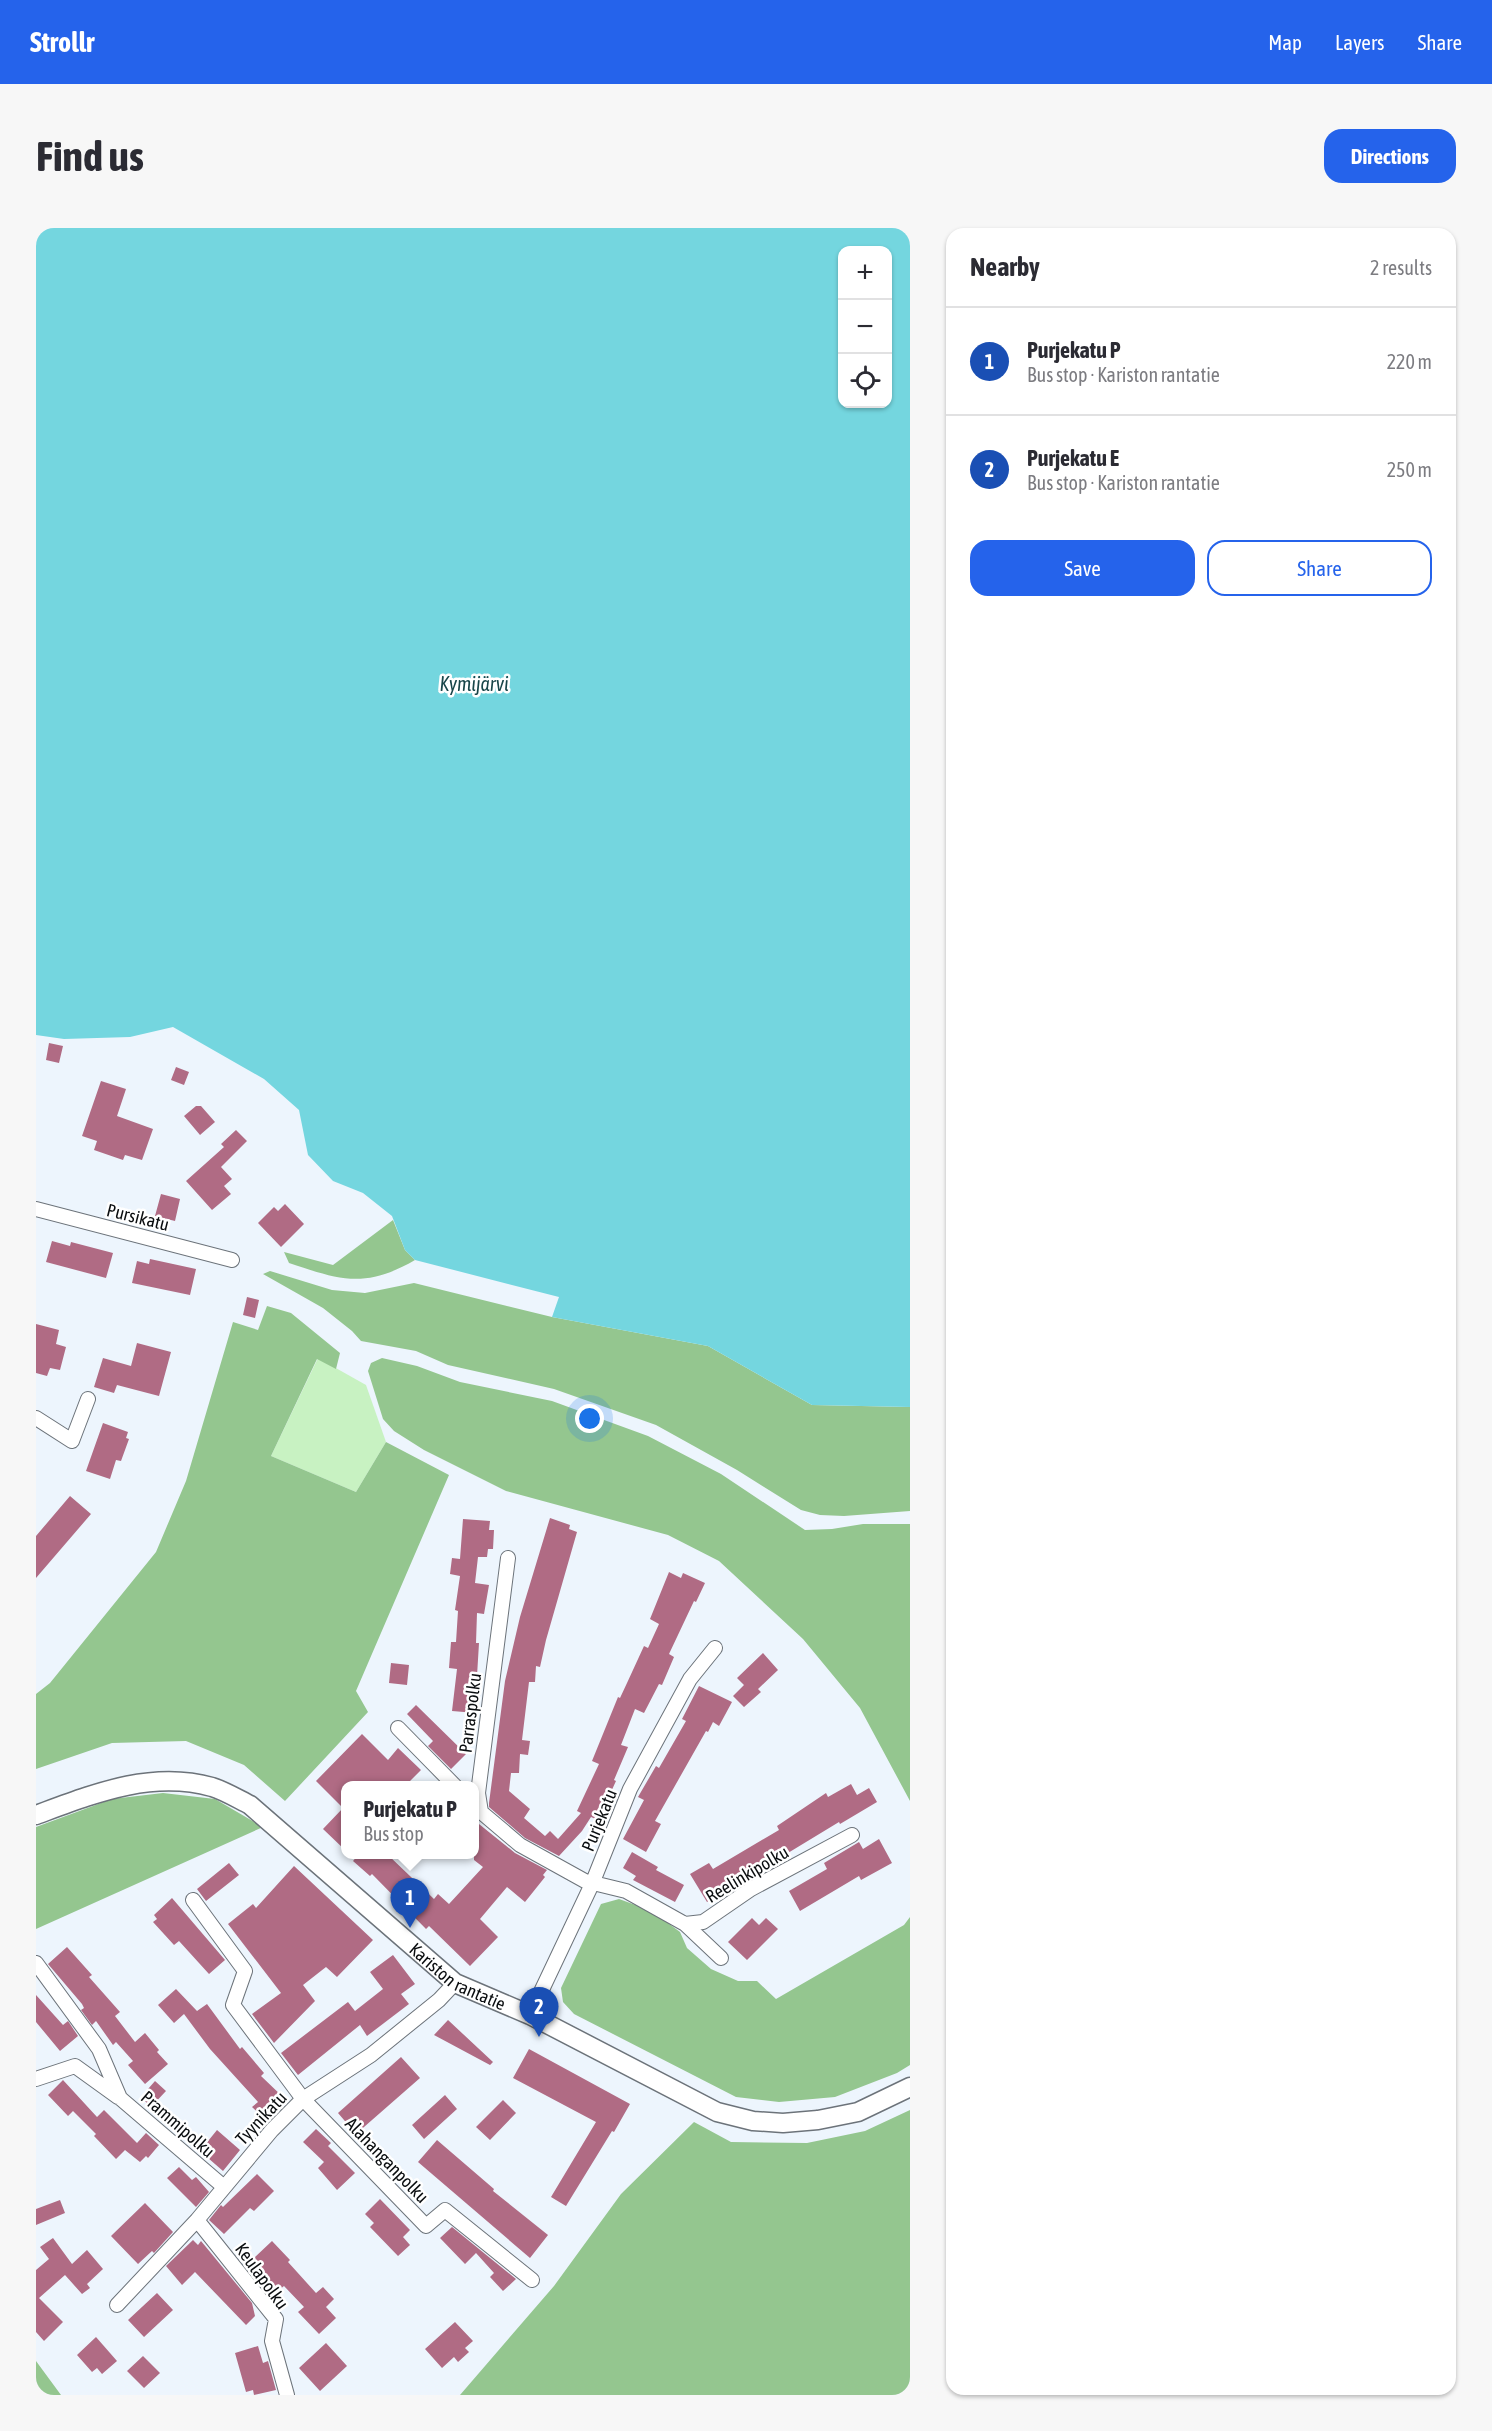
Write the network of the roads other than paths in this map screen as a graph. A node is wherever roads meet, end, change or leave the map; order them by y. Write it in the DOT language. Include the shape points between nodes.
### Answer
graph roads {
  1 [pos="36,1209"];
  2 [pos="232,1260"];
  3 [pos="88,1399"];
  4 [pos="36,1418"];
  5 [pos="508,1558"];
  6 [pos="715,1648"];
  7 [pos="398,1728"];
  8 [pos="451,1781"];
  9 [pos="479,1785"];
  10 [pos="479,1810"];
  11 [pos="36,1815"];
  12 [pos="852,1835"];
  13 [pos="592,1884"];
  14 [pos="193,1900"];
  15 [pos="686,1924"];
  16 [pos="721,1958"];
  17 [pos="36,1963"];
  18 [pos="455,1983"];
  19 [pos="530,2015"];
  20 [pos="36,2079"];
  21 [pos="910,2087"];
  22 [pos="120,2098"];
  23 [pos="303,2099"];
  24 [pos="224,2187"];
  25 [pos="196,2220"];
  26 [pos="532,2280"];
  27 [pos="117,2305"];
  28 [pos="286,2395"];
  1 -- 2 [label="street, Pursikatu"];
  3 -- 4 [label="street" via="72,1441"];
  5 -- 9 [label="street, Parraspolku"];
  6 -- 13 [label="street, Purjekatu" via="690,1679 630,1789"];
  7 -- 8 [label="street"];
  10 -- 13 [label="street, Parraspolku" via="520,1845"];
  11 -- 18 [label="street, Kariston rantatie" via="123,1785 173,1781 214,1787 250,1805"];
  12 -- 15 [label="street, Reelinkipolku" via="751,1889 703,1922"];
  13 -- 15 [label="street" via="626,1891"];
  13 -- 19 [label="street, Purjekatu"];
  14 -- 23 [label="street" via="245,1971 233,2005"];
  15 -- 16 [label="street"];
  17 -- 22 [label="street, Prammipolku" via="99,2049"];
  18 -- 19 [label="street, Kariston rantatie"];
  18 -- 23 [label="street, Tyynikatu" via="440,2000 371,2055"];
  19 -- 21 [label="street, Kariston rantatie" via="717,2112 753,2121 795,2122 858,2112"];
  20 -- 22 [label="street" via="75,2067"];
  22 -- 24 [label="street, Prammipolku"];
  23 -- 24 [label="street, Tyynikatu"];
  23 -- 26 [label="street, Alahanganpolku" via="426,2226 445,2210"];
  24 -- 25 [label="street, Tyynikatu"];
  25 -- 27 [label="street, Tyynikatu"];
  25 -- 28 [label="street, Keulapolku" via="276,2319 272,2341"];
}
